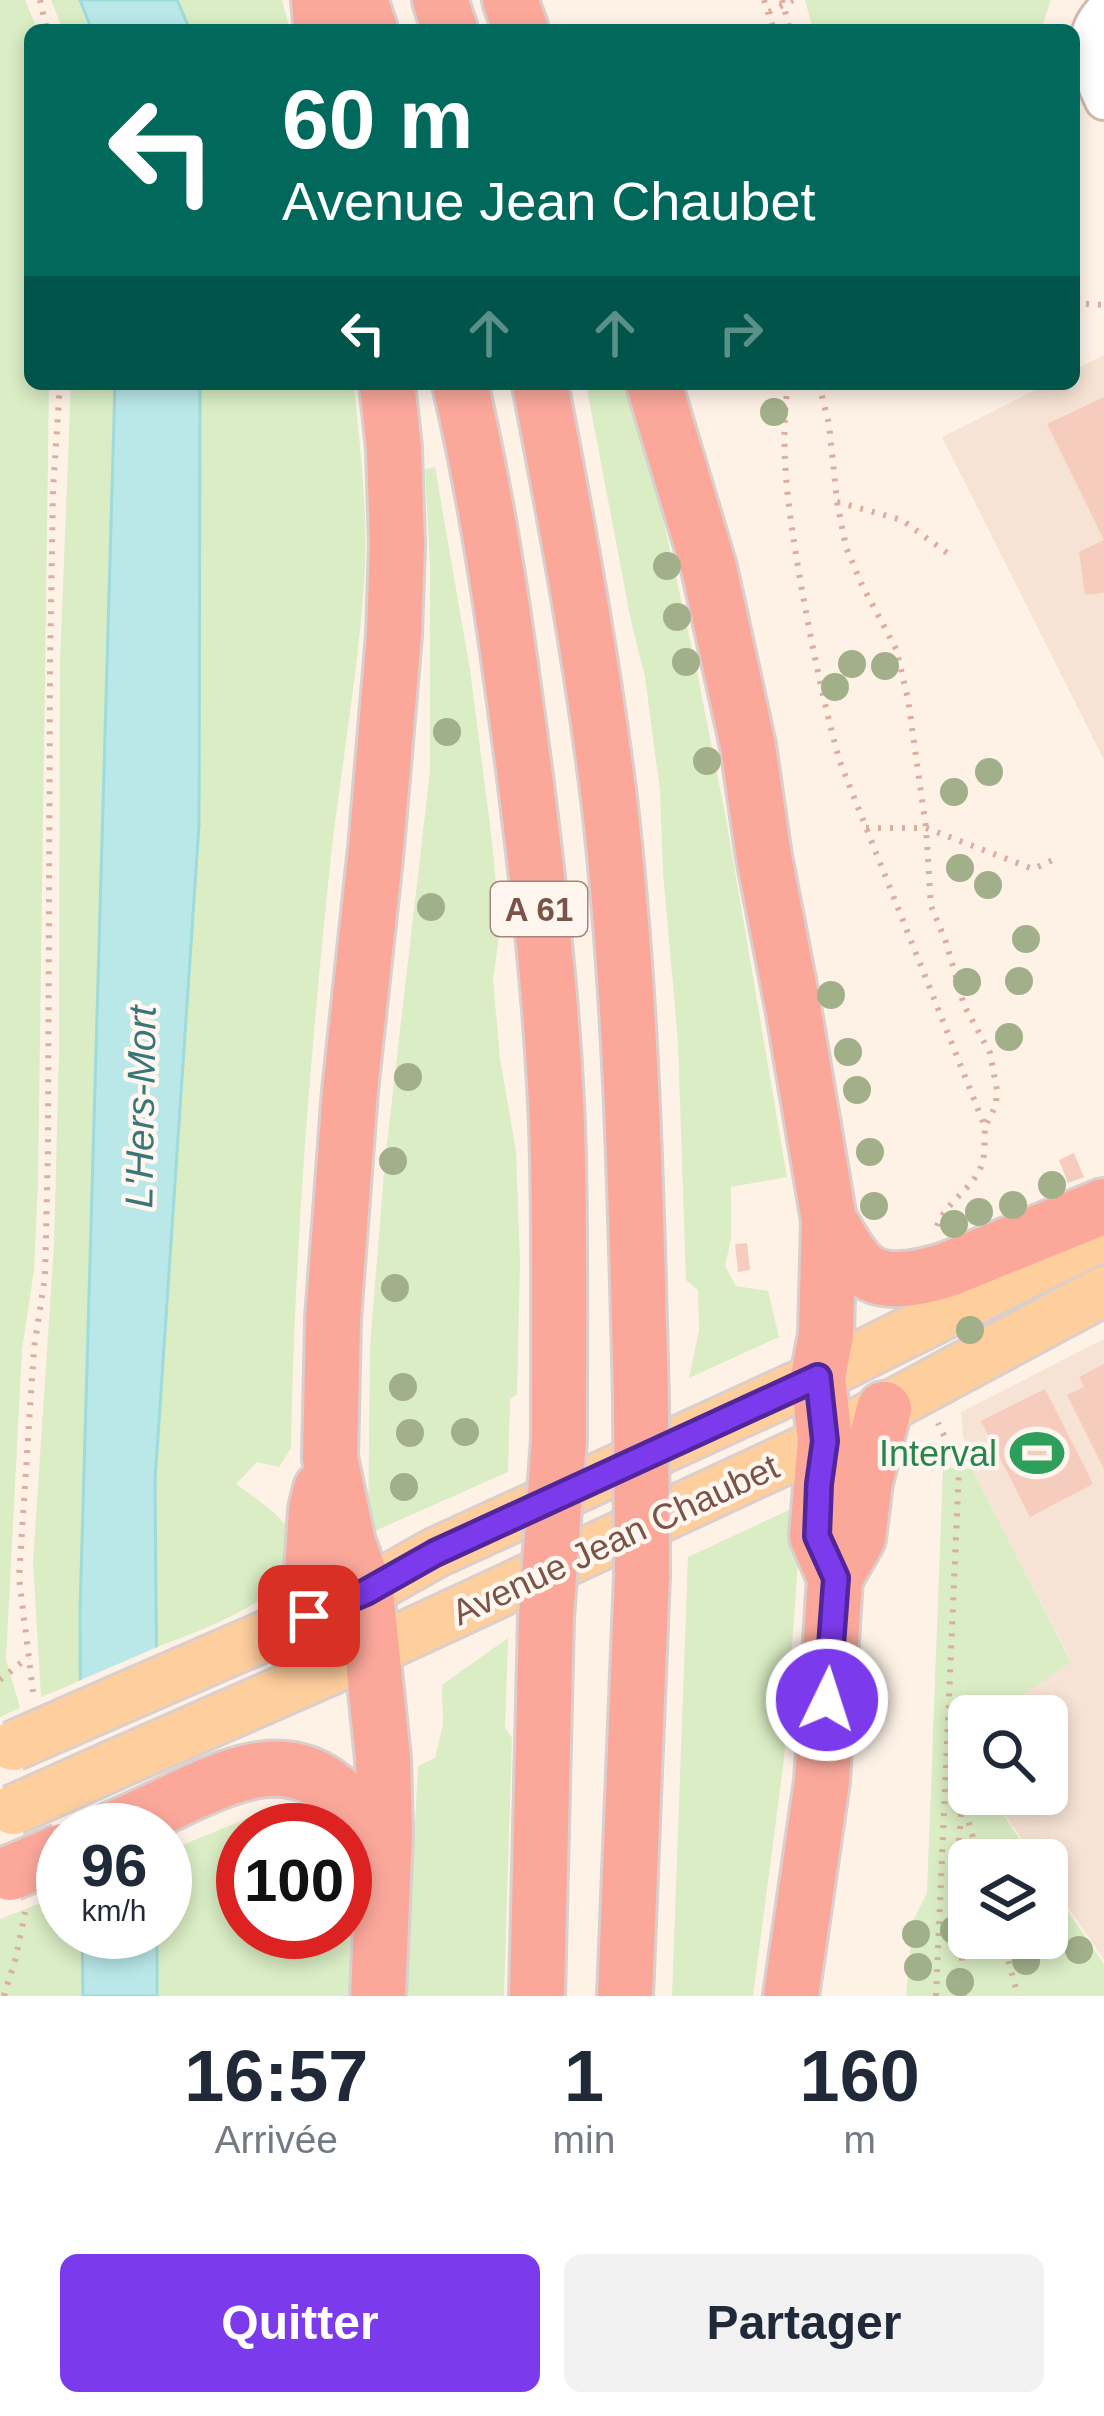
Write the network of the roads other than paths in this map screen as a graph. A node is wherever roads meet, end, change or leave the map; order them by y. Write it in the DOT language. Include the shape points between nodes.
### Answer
graph roads {
  1 [pos="1104,11"];
  2 [pos="1104,101"];
  3 [pos="388,390"];
  4 [pos="461,390"];
  5 [pos="541,390"];
  6 [pos="656,390"];
  7 [pos="1104,1206"];
  8 [pos="829,1220"];
  9 [pos="1104,1235"];
  10 [pos="1104,1292"];
  11 [pos="818,1377"];
  12 [pos="909,1412"];
  13 [pos="825,1441"];
  14 [pos="330,1458"];
  15 [pos="836,1578"];
  16 [pos="366,1592"];
  17 [pos="309,1616"];
  18 [pos="371,1652"];
  19 [pos="7,1749"];
  20 [pos="170,1803"];
  21 [pos="6,1813"];
  22 [pos="378,1990"];
  23 [pos="537,1996"];
  24 [pos="625,1996"];
  25 [pos="791,1996"];
  1 -- 2 [label="lane" via="1088,67"];
  3 -- 14 [label="highway" via="394,635 346,1136"];
  4 -- 23 [label="highway, A 61, bridge" via="508,646 558,1154 559,1439"];
  5 -- 24 [label="highway, A 61, bridge" via="610,808 634,1136 642,1575"];
  6 -- 8 [label="highway" via="709,568 748,746"];
  7 -- 8 [label="highway" via="950,1269 896,1279 871,1274"];
  8 -- 11 [label="highway"];
  9 -- 11 [label="main road, Avenue Jean Chaubet"];
  10 -- 12 [label="main road, Avenue Jean Chaubet"];
  11 -- 13 [label="highway"];
  11 -- 16 [label="main road, Avenue Jean Chaubet"];
  12 -- 13 [label="main road, Avenue Jean Chaubet"];
  12 -- 15 [label="highway" via="865,1482 858,1538"];
  13 -- 15 [label="highway" via="817,1536"];
  13 -- 18 [label="main road, Avenue Jean Chaubet"];
  14 -- 16 [label="highway"];
  14 -- 17 [label="highway" via="316,1510"];
  15 -- 25 [label="highway" via="822,1781"];
  16 -- 17 [label="main road, Avenue Jean Chaubet"];
  16 -- 18 [label="highway"];
  17 -- 19 [label="main road, Avenue Jean Chaubet, bridge"];
  18 -- 21 [label="main road, Avenue Jean Chaubet, bridge"];
  18 -- 22 [label="highway" via="385,1833"];
  20 -- 22 [label="highway" via="251,1769 289,1768 325,1782 356,1812 368,1839"];
}
